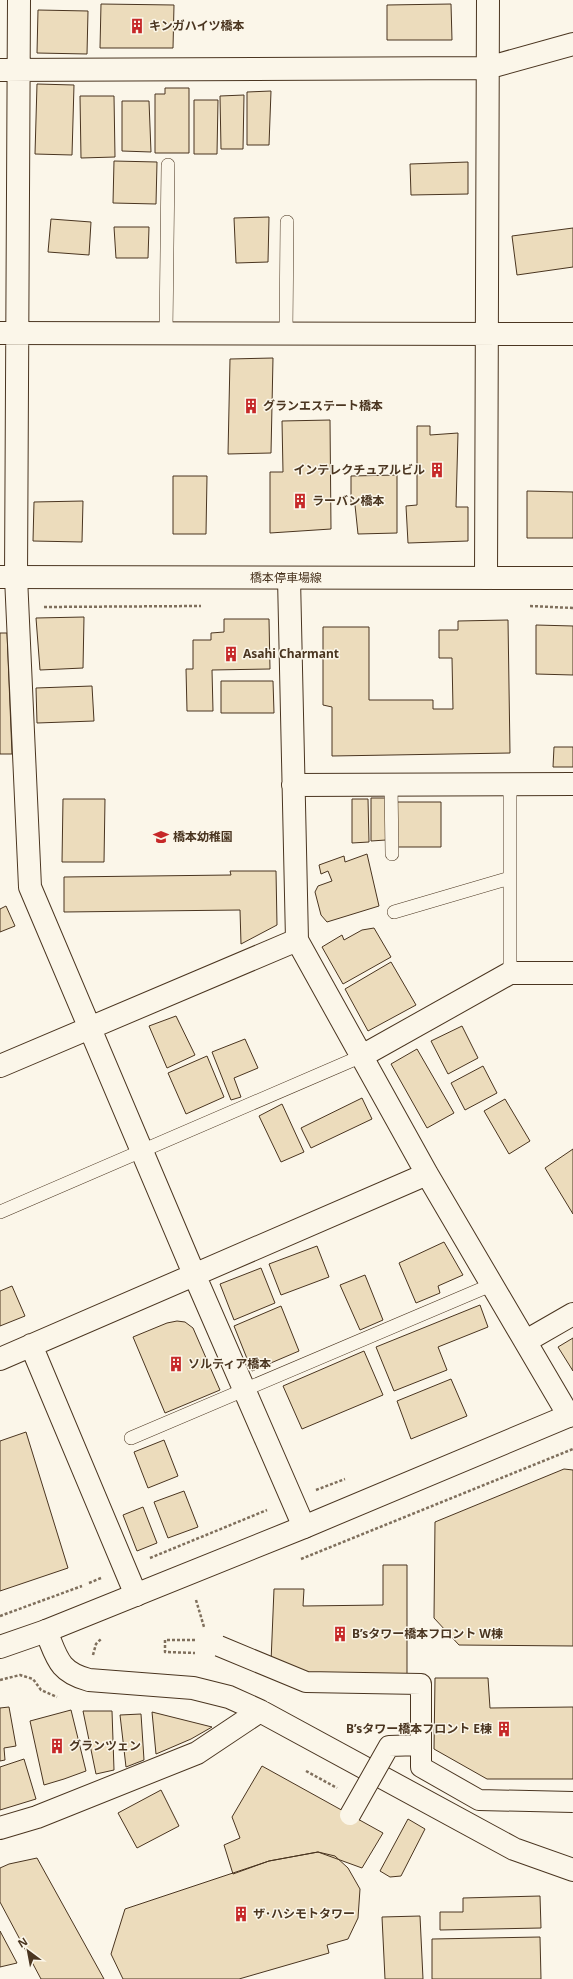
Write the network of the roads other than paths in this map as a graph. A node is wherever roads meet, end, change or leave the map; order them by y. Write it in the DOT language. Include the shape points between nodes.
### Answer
graph roads {
  1 [pos="19,0"];
  2 [pos="488,0"];
  3 [pos="573,44"];
  4 [pos="487,68"];
  5 [pos="9,70"];
  6 [pos="168,165"];
  7 [pos="287,222"];
  8 [pos="8,333"];
  9 [pos="166,333"];
  10 [pos="286,334"];
  11 [pos="487,334"];
  12 [pos="573,334"];
  13 [pos="8,578"];
  14 [pos="289,578"];
  15 [pos="486,578"];
  16 [pos="573,578"];
  17 [pos="510,784"];
  18 [pos="573,784"];
  19 [pos="293,785"];
  20 [pos="391,785"];
  21 [pos="392,854"];
  22 [pos="510,878"];
  23 [pos="394,912"];
  24 [pos="297,940"];
  25 [pos="510,973"];
  26 [pos="573,973"];
  27 [pos="89,1028"];
  28 [pos="362,1056"];
  29 [pos="0,1066"];
  30 [pos="141,1150"];
  31 [pos="427,1174"];
  32 [pos="0,1212"];
  33 [pos="194,1274"];
  34 [pos="491,1285"];
  35 [pos="573,1314"];
  36 [pos="526,1341"];
  37 [pos="31,1345"];
  38 [pos="0,1359"];
  39 [pos="245,1391"];
  40 [pos="571,1415"];
  41 [pos="131,1438"];
  42 [pos="304,1527"];
  43 [pos="136,1595"];
  44 [pos="46,1631"];
  45 [pos="0,1647"];
  46 [pos="218,1647"];
  47 [pos="260,1711"];
  48 [pos="421,1745"];
  49 [pos="573,1802"];
  50 [pos="354,1807"];
  51 [pos="0,1828"];
  52 [pos="573,1870"];
  1 -- 5 [label="street"];
  2 -- 4 [label="street"];
  3 -- 4 [label="street"];
  4 -- 5 [label="street"];
  4 -- 11 [label="street"];
  5 -- 8 [label="street"];
  6 -- 9 [label="lane"];
  7 -- 10 [label="lane"];
  8 -- 9 [label="street"];
  8 -- 13 [label="street"];
  9 -- 10 [label="street"];
  10 -- 11 [label="street"];
  11 -- 12 [label="street"];
  11 -- 15 [label="street"];
  13 -- 14 [label="street, 橋本停車場線"];
  13 -- 27 [label="street" via="18,607 30,887"];
  14 -- 15 [label="street, 橋本停車場線"];
  14 -- 19 [label="street"];
  15 -- 16 [label="street, 橋本停車場線"];
  17 -- 18 [label="street"];
  17 -- 20 [label="street"];
  17 -- 22 [label="lane"];
  19 -- 20 [label="street"];
  19 -- 24 [label="street"];
  20 -- 21 [label="lane"];
  22 -- 23 [label="lane"];
  22 -- 25 [label="lane"];
  24 -- 27 [label="street"];
  24 -- 28 [label="street"];
  25 -- 26 [label="street"];
  25 -- 28 [label="street"];
  27 -- 29 [label="street"];
  27 -- 30 [label="street"];
  28 -- 30 [label="lane"];
  28 -- 31 [label="street"];
  30 -- 32 [label="lane"];
  30 -- 33 [label="street"];
  31 -- 33 [label="street"];
  31 -- 34 [label="street"];
  33 -- 37 [label="street"];
  33 -- 39 [label="street"];
  34 -- 36 [label="street"];
  34 -- 39 [label="lane"];
  35 -- 36 [label="street"];
  36 -- 40 [label="street"];
  37 -- 38 [label="street"];
  37 -- 43 [label="street"];
  39 -- 41 [label="lane"];
  39 -- 42 [label="street"];
  40 -- 42 [label="street"];
  42 -- 43 [label="street"];
  43 -- 44 [label="street"];
  44 -- 45 [label="street"];
  44 -- 47 [label="street" via="63,1667 74,1676 89,1680 193,1688 230,1697"];
  46 -- 48 [label="street, bridge" via="306,1682 421,1684"];
  47 -- 51 [label="street" via="197,1753 38,1817"];
  47 -- 52 [label="street" via="514,1849"];
  48 -- 49 [label="street, bridge" via="421,1767 480,1800"];
  48 -- 50 [label="street, bridge" via="389,1746"];
}
